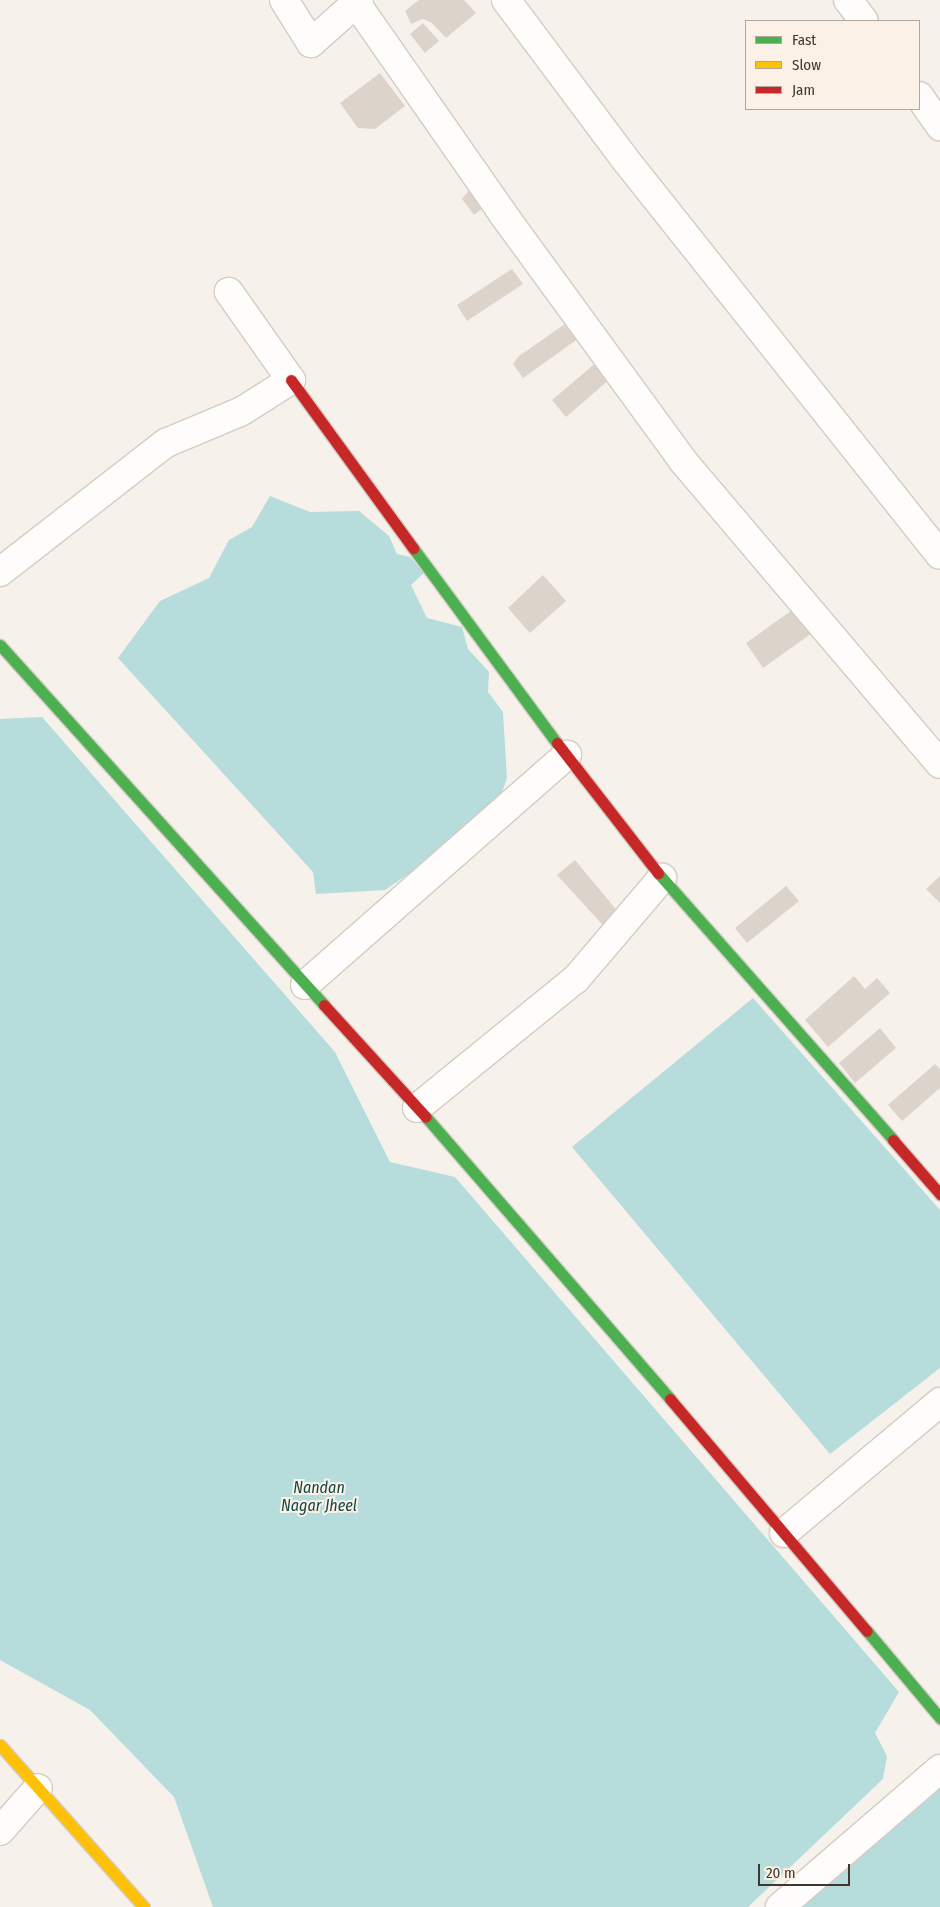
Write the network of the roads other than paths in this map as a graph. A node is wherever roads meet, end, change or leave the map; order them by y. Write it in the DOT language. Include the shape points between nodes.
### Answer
graph roads {
  1 [pos="284,0"];
  2 [pos="506,0"];
  3 [pos="848,0"];
  4 [pos="358,1"];
  5 [pos="863,20"];
  6 [pos="920,97"];
  7 [pos="940,126"];
  8 [pos="229,292"];
  9 [pos="291,380"];
  10 [pos="940,555"];
  11 [pos="0,572"];
  12 [pos="0,645"];
  13 [pos="567,755"];
  14 [pos="940,764"];
  15 [pos="662,878"];
  16 [pos="305,985"];
  17 [pos="417,1108"];
  18 [pos="940,1194"];
  19 [pos="940,1402"];
  20 [pos="784,1533"];
  21 [pos="940,1718"];
  22 [pos="0,1745"];
  23 [pos="940,1769"];
  24 [pos="38,1788"];
  25 [pos="0,1831"];
  26 [pos="144,1907"];
  27 [pos="780,1907"];
  1 -- 4 [label="street" via="312,43"];
  2 -- 10 [label="street" via="624,158"];
  3 -- 5 [label="street"];
  4 -- 14 [label="street" via="683,461"];
  6 -- 7 [label="street"];
  8 -- 9 [label="street"];
  9 -- 11 [label="street" via="242,411 166,443"];
  9 -- 13 [label="street"];
  12 -- 16 [label="street"];
  13 -- 15 [label="street"];
  13 -- 16 [label="street"];
  15 -- 17 [label="street" via="576,979"];
  15 -- 18 [label="street"];
  16 -- 17 [label="street"];
  17 -- 20 [label="street" via="513,1214"];
  19 -- 20 [label="street"];
  20 -- 21 [label="street"];
  22 -- 24 [label="street"];
  23 -- 27 [label="street"];
  24 -- 25 [label="street"];
  24 -- 26 [label="street"];
}
